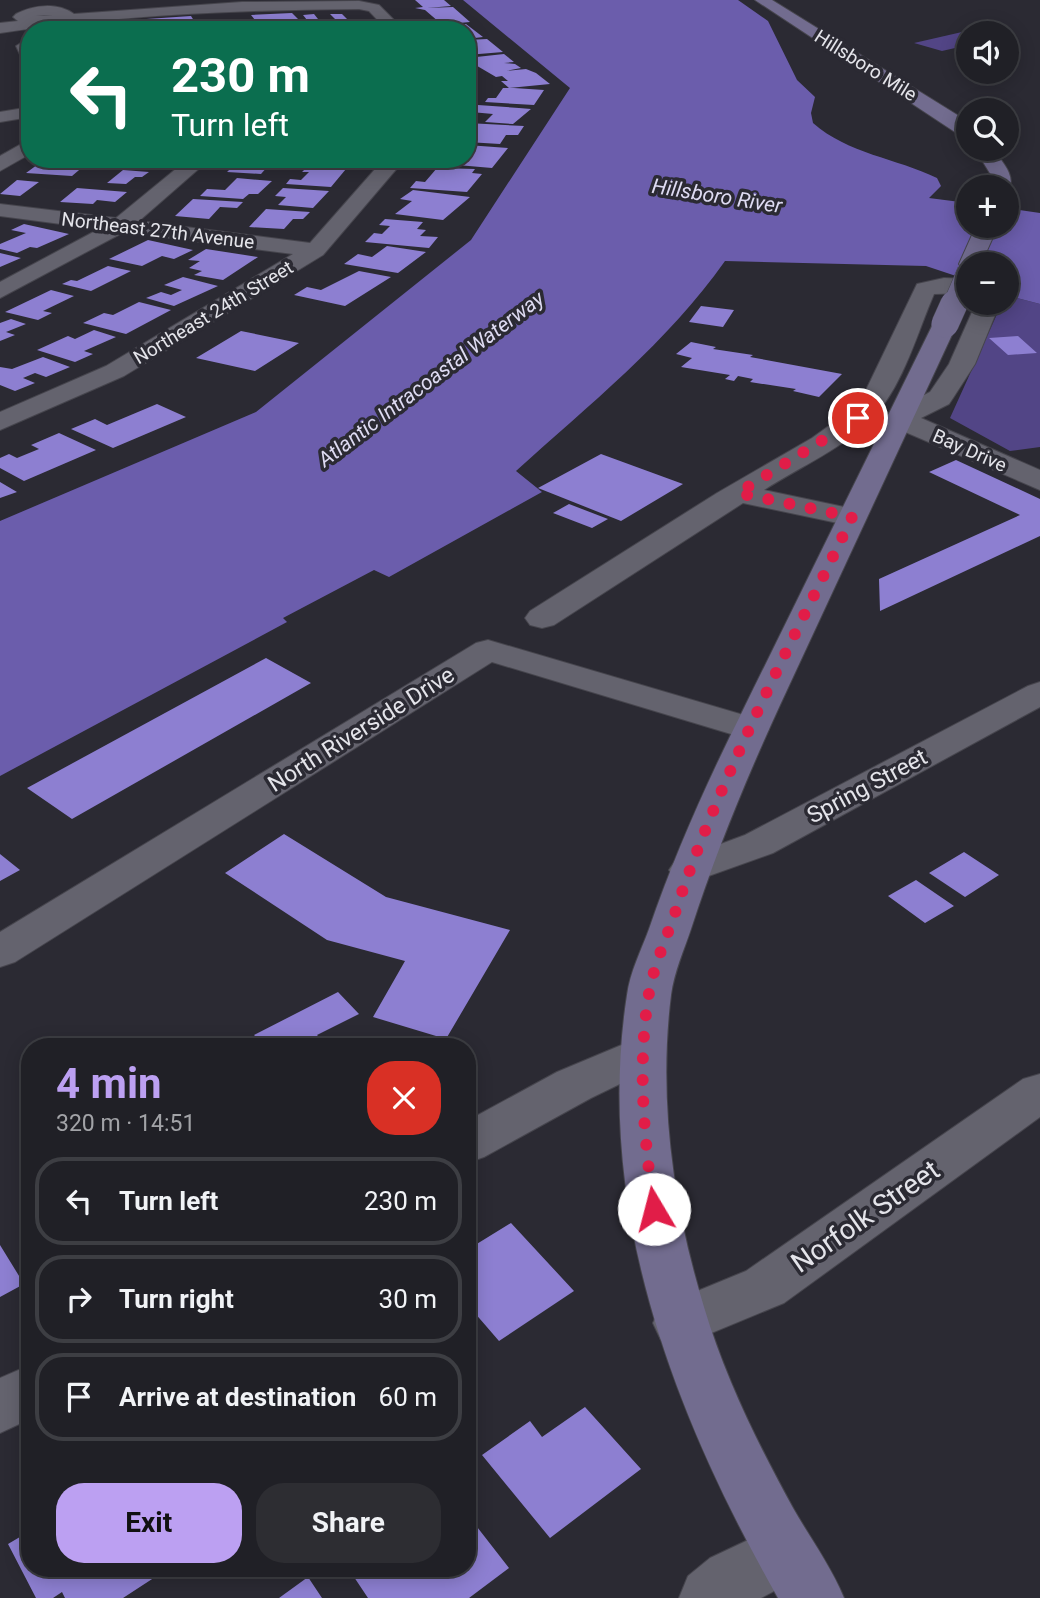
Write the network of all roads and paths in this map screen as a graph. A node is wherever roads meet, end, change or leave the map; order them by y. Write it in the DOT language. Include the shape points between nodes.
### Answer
graph roads {
  1 [pos="762,0"];
  2 [pos="220,9"];
  3 [pos="47,21"];
  4 [pos="386,21"];
  5 [pos="21,25"];
  6 [pos="0,28"];
  7 [pos="21,114"];
  8 [pos="0,117"];
  9 [pos="956,122"];
  10 [pos="21,151"];
  11 [pos="0,165"];
  12 [pos="189,168"];
  13 [pos="387,168"];
  14 [pos="0,210"];
  15 [pos="120,226"];
  16 [pos="315,250"];
  17 [pos="956,286"];
  18 [pos="0,291"];
  19 [pos="956,299"];
  20 [pos="983,315"];
  21 [pos="899,419"];
  22 [pos="0,422"];
  23 [pos="1040,481"];
  24 [pos="738,493"];
  25 [pos="852,517"];
  26 [pos="542,618"];
  27 [pos="1040,693"];
  28 [pos="751,729"];
  29 [pos="689,870"];
  30 [pos="0,952"];
  31 [pos="643,1053"];
  32 [pos="1040,1092"];
  33 [pos="476,1139"];
  34 [pos="680,1323"];
  35 [pos="21,1396"];
  36 [pos="0,1407"];
  37 [pos="799,1575"];
  38 [pos="710,1598"];
  1 -- 9 [label="main road, Hillsboro Mile"];
  2 -- 3 [label="street"];
  2 -- 4 [label="street" via="369,5"];
  5 -- 6 [label="street"];
  7 -- 8 [label="street"];
  10 -- 11 [label="street"];
  12 -- 15 [label="street"];
  13 -- 16 [label="street, Northeast 24th Street"];
  14 -- 15 [label="street, Northeast 27th Avenue"];
  15 -- 16 [label="street, Northeast 27th Avenue"];
  15 -- 18 [label="street"];
  16 -- 22 [label="street, Northeast 24th Street" via="115,370"];
  17 -- 24 [label="street" via="925,289 868,409 853,424"];
  19 -- 21 [label="main road, bridge"];
  20 -- 21 [label="street" via="962,364 940,398"];
  21 -- 23 [label="street, Bay Drive"];
  21 -- 25 [label="main road"];
  24 -- 25 [label="street"];
  24 -- 26 [label="street"];
  25 -- 28 [label="main road"];
  27 -- 29 [label="street, Spring Street" via="759,844"];
  28 -- 29 [label="main road"];
  28 -- 30 [label="street, North Riverside Drive" via="488,650"];
  29 -- 31 [label="main road" via="649,991"];
  31 -- 33 [label="street"];
  31 -- 34 [label="main road" via="645,1141 657,1231"];
  32 -- 34 [label="street, Norfolk Street" via="765,1287"];
  34 -- 37 [label="main road" via="720,1422"];
  35 -- 36 [label="street"];
  37 -- 38 [label="street" via="732,1580"];
}
